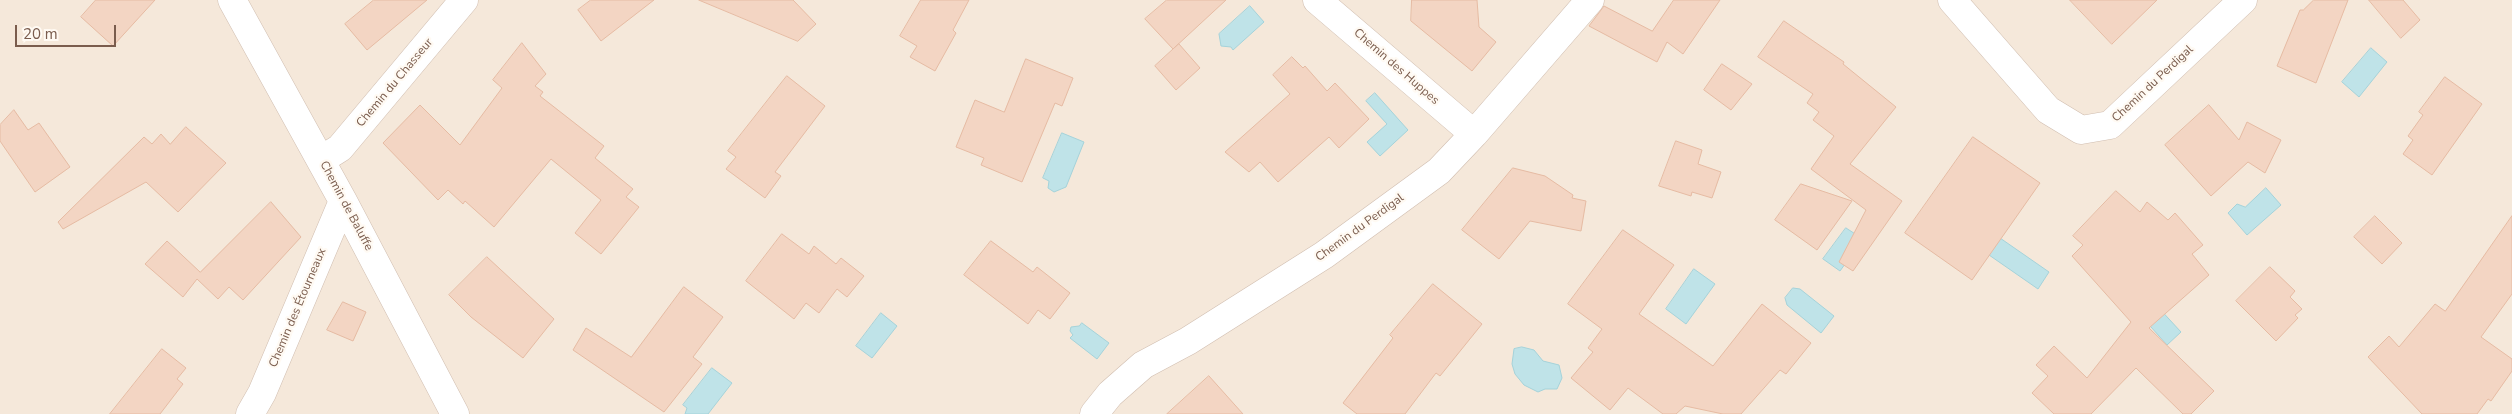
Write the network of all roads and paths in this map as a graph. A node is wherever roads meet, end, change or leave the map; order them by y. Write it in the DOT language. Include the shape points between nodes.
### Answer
graph roads {
  1 [pos="232,0"];
  2 [pos="464,0"];
  3 [pos="1318,0"];
  4 [pos="1590,0"];
  5 [pos="1952,0"];
  6 [pos="2243,0"];
  7 [pos="1474,134"];
  8 [pos="321,160"];
  9 [pos="343,201"];
  10 [pos="250,414"];
  11 [pos="455,414"];
  12 [pos="1094,414"];
  1 -- 8 [label="street, Chemin de Baluffe"];
  2 -- 8 [label="street, Chemin du Chasseur" via="340,148"];
  3 -- 7 [label="street, Chemin des Huppes"];
  4 -- 7 [label="street, Chemin du Perdigal"];
  5 -- 6 [label="street, Chemin du Perdigal" via="2048,110 2081,130 2110,124"];
  7 -- 12 [label="street, Chemin du Perdigal" via="1439,171 1324,255 1188,341 1143,365 1110,394"];
  8 -- 9 [label="street, Chemin de Baluffe"];
  9 -- 10 [label="street, Chemin des Étourneaux" via="262,393"];
  9 -- 11 [label="street, Chemin de Baluffe"];
}
